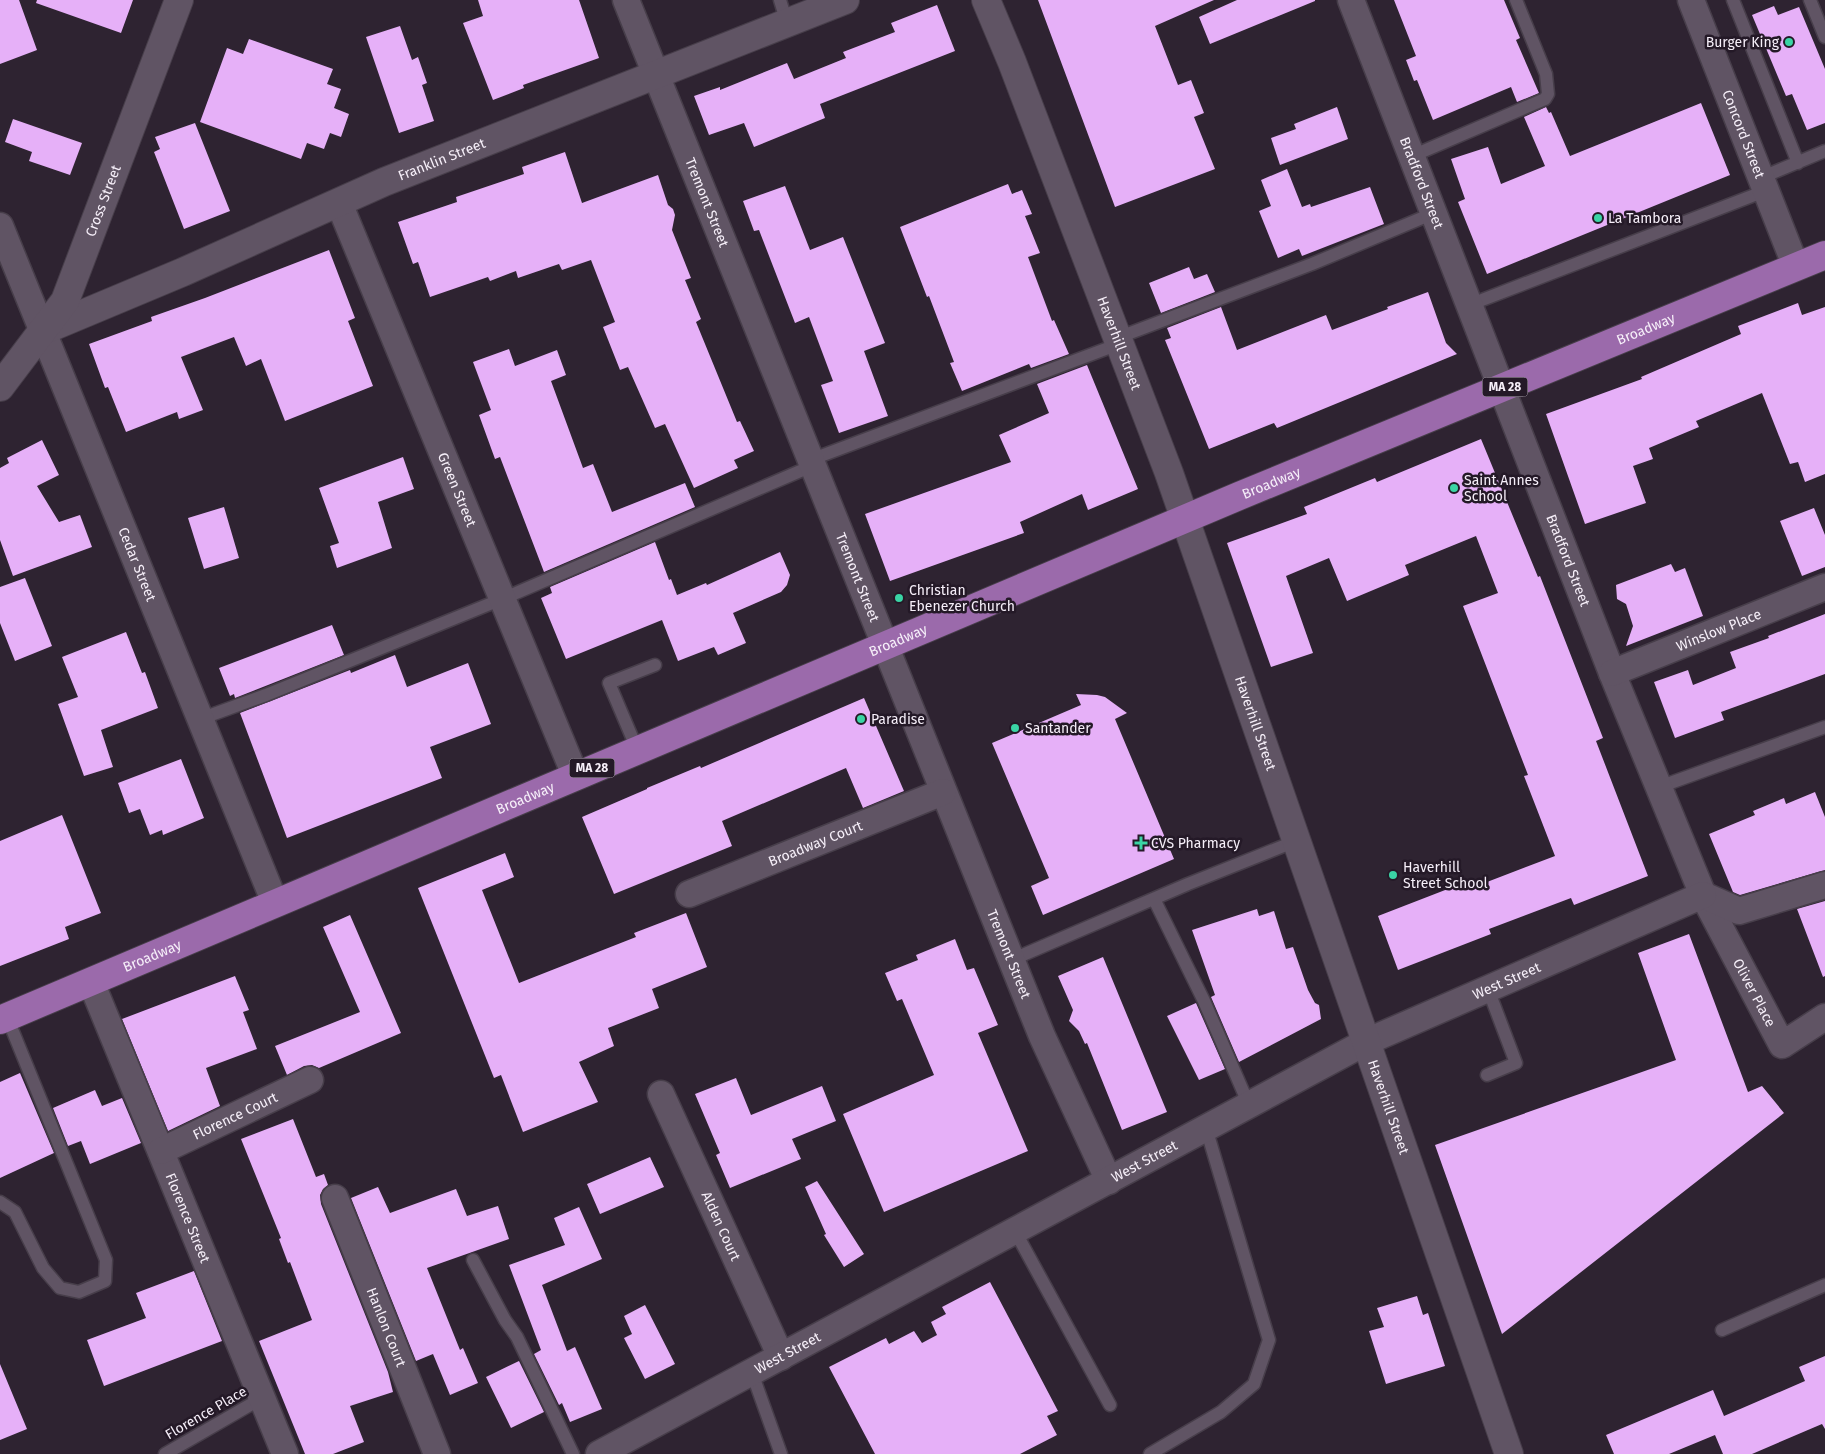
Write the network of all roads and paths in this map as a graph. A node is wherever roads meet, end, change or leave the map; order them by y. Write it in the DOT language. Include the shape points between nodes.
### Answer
graph roads {
  1 [pos="179,0"];
  2 [pos="626,0"];
  3 [pos="845,0"];
  4 [pos="986,0"];
  5 [pos="1351,0"];
  6 [pos="1516,0"];
  7 [pos="1691,0"];
  8 [pos="1733,0"];
  9 [pos="1810,0"];
  10 [pos="784,11"];
  11 [pos="1823,31"];
  12 [pos="656,75"];
  13 [pos="1825,151"];
  14 [pos="1412,156"];
  15 [pos="1798,163"];
  16 [pos="1763,184"];
  17 [pos="339,203"];
  18 [pos="1434,213"];
  19 [pos="0,226"];
  20 [pos="1825,255"];
  21 [pos="1796,267"];
  22 [pos="1469,305"];
  23 [pos="42,331"];
  24 [pos="1118,341"];
  25 [pos="0,387"];
  26 [pos="1502,388"];
  27 [pos="811,462"];
  28 [pos="1185,519"];
  29 [pos="1825,587"];
  30 [pos="502,598"];
  31 [pos="884,645"];
  32 [pos="655,665"];
  33 [pos="1612,673"];
  34 [pos="200,719"];
  35 [pos="1825,727"];
  36 [pos="638,749"];
  37 [pos="575,776"];
  38 [pos="1659,787"];
  39 [pos="944,792"];
  40 [pos="1296,841"];
  41 [pos="1825,885"];
  42 [pos="689,894"];
  43 [pos="1703,896"];
  44 [pos="1154,899"];
  45 [pos="275,903"];
  46 [pos="1011,960"];
  47 [pos="91,982"];
  48 [pos="1488,989"];
  49 [pos="1825,1017"];
  50 [pos="4,1018"];
  51 [pos="1366,1042"];
  52 [pos="1488,1075"];
  53 [pos="310,1080"];
  54 [pos="661,1094"];
  55 [pos="1249,1105"];
  56 [pos="1206,1128"];
  57 [pos="161,1151"];
  58 [pos="1109,1181"];
  59 [pos="335,1198"];
  60 [pos="0,1202"];
  61 [pos="1015,1232"];
  62 [pos="473,1260"];
  63 [pos="1825,1285"];
  64 [pos="1722,1330"];
  65 [pos="781,1357"];
  66 [pos="752,1373"];
  67 [pos="262,1398"];
  68 [pos="1110,1405"];
  69 [pos="165,1454"];
  70 [pos="285,1454"];
  71 [pos="438,1454"];
  72 [pos="573,1454"];
  73 [pos="599,1454"];
  74 [pos="781,1454"];
  75 [pos="1150,1454"];
  76 [pos="1509,1454"];
  1 -- 23 [label="main road, Cross Street" via="66,300"];
  2 -- 12 [label="street, Tremont Street"];
  3 -- 10 [label="main road, Franklin Street"];
  4 -- 24 [label="main road, Haverhill Street"];
  5 -- 14 [label="street, Bradford Street"];
  6 -- 14 [label="lane" via="1546,74 1548,94 1545,100"];
  7 -- 16 [label="street, Concord Street"];
  8 -- 15 [label="lane"];
  9 -- 11 [label="lane"];
  10 -- 12 [label="main road, Franklin Street"];
  12 -- 17 [label="main road, Franklin Street"];
  12 -- 27 [label="street, Tremont Street"];
  13 -- 15 [label="lane"];
  14 -- 18 [label="street, Bradford Street"];
  15 -- 16 [label="lane"];
  16 -- 21 [label="street, Concord Street"];
  16 -- 22 [label="lane"];
  17 -- 23 [label="main road, Franklin Street"];
  17 -- 30 [label="street, Green Street"];
  18 -- 22 [label="street, Bradford Street"];
  18 -- 24 [label="lane"];
  19 -- 23 [label="street, Cedar Street"];
  20 -- 21 [label="main road, Broadway / MA 28"];
  21 -- 26 [label="main road, Broadway / MA 28"];
  22 -- 26 [label="street, Bradford Street"];
  23 -- 25 [label="main road, Cross Street"];
  23 -- 34 [label="street, Cedar Street"];
  24 -- 27 [label="lane"];
  24 -- 28 [label="main road, Haverhill Street"];
  26 -- 28 [label="main road, Broadway / MA 28"];
  26 -- 33 [label="street, Bradford Street"];
  27 -- 30 [label="lane"];
  27 -- 31 [label="street, Tremont Street"];
  28 -- 31 [label="main road, Broadway / MA 28"];
  28 -- 40 [label="main road, Haverhill Street"];
  29 -- 33 [label="street, Winslow Place"];
  30 -- 34 [label="lane"];
  30 -- 37 [label="street, Green Street"];
  31 -- 36 [label="main road, Broadway / MA 28"];
  31 -- 39 [label="street, Tremont Street"];
  32 -- 36 [label="lane" via="609,683"];
  33 -- 38 [label="street, Bradford Street"];
  34 -- 45 [label="street, Cedar Street"];
  35 -- 38 [label="lane"];
  36 -- 37 [label="main road, Broadway / MA 28"];
  37 -- 45 [label="main road, Broadway / MA 28"];
  38 -- 43 [label="street, Bradford Street"];
  39 -- 42 [label="street, Broadway Court"];
  39 -- 46 [label="street, Tremont Street"];
  40 -- 44 [label="lane"];
  40 -- 51 [label="main road, Haverhill Street"];
  41 -- 43 [label="street" via="1739,911"];
  43 -- 48 [label="street, West Street"];
  43 -- 49 [label="street, Oliver Place" via="1782,1046"];
  44 -- 46 [label="lane"];
  44 -- 55 [label="lane" via="1204,1001"];
  45 -- 47 [label="main road, Broadway / MA 28"];
  46 -- 58 [label="street, Tremont Street"];
  47 -- 50 [label="main road, Broadway / MA 28"];
  47 -- 57 [label="street, Florence Street"];
  48 -- 51 [label="street, West Street"];
  48 -- 52 [label="lane" via="1516,1063"];
  50 -- 60 [label="lane" via="106,1260 105,1281 79,1292 60,1288 43,1268 15,1212"];
  51 -- 55 [label="street, West Street"];
  51 -- 76 [label="main road, Haverhill Street"];
  53 -- 57 [label="street, Florence Court"];
  54 -- 65 [label="street, Alden Court"];
  55 -- 56 [label="street, West Street"];
  56 -- 58 [label="street, West Street"];
  56 -- 75 [label="lane" via="1269,1340 1254,1384 1222,1412"];
  57 -- 67 [label="street, Florence Street"];
  58 -- 61 [label="street, West Street"];
  59 -- 71 [label="street, Hanlon Court"];
  61 -- 65 [label="street, West Street"];
  61 -- 68 [label="lane"];
  62 -- 72 [label="lane" via="517,1337"];
  63 -- 64 [label="lane"];
  65 -- 66 [label="street, West Street"];
  66 -- 73 [label="street, West Street"];
  66 -- 74 [label="lane"];
  67 -- 69 [label="lane, Florence Place"];
  67 -- 70 [label="street, Florence Street"];
}
